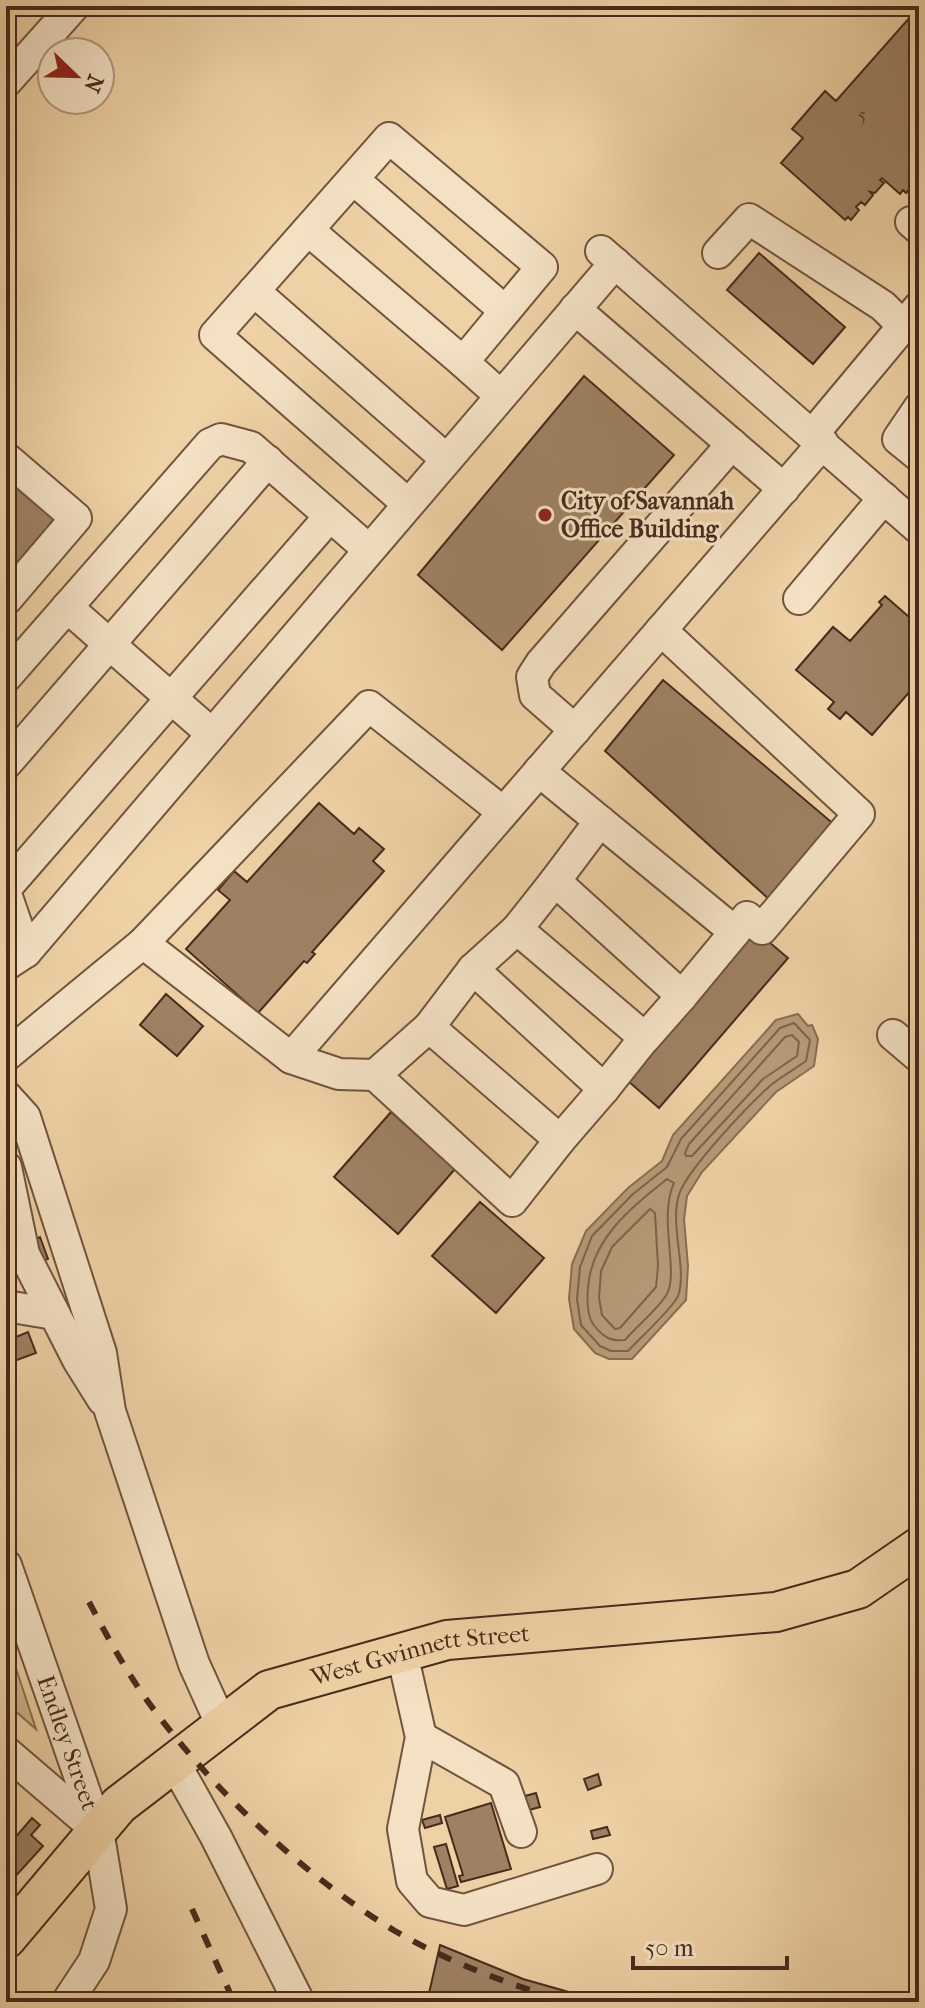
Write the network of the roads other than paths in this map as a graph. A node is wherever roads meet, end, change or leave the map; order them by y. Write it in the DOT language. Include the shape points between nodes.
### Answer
graph roads {
  1 [pos="74,6"];
  2 [pos="6,82"];
  3 [pos="353,179"];
  4 [pos="308,230"];
  5 [pos="718,253"];
  6 [pos="254,291"];
  7 [pos="575,309"];
  8 [pos="505,311"];
  9 [pos="910,316"];
  10 [pos="463,362"];
  11 [pos="501,396"];
  12 [pos="919,408"];
  13 [pos="818,439"];
  14 [pos="732,444"];
  15 [pos="919,456"];
  16 [pos="6,458"];
  17 [pos="446,459"];
  18 [pos="268,461"];
  19 [pos="784,489"];
  20 [pos="884,498"];
  21 [pos="408,504"];
  22 [pos="330,516"];
  23 [pos="919,529"];
  24 [pos="369,550"];
  25 [pos="799,599"];
  26 [pos="6,600"];
  27 [pos="67,607"];
  28 [pos="661,630"];
  29 [pos="110,644"];
  30 [pos="6,677"];
  31 [pos="172,698"];
  32 [pos="575,730"];
  33 [pos="212,734"];
  34 [pos="6,764"];
  35 [pos="539,771"];
  36 [pos="503,812"];
  37 [pos="600,821"];
  38 [pos="555,881"];
  39 [pos="6,888"];
  40 [pos="6,894"];
  41 [pos="517,929"];
  42 [pos="735,932"];
  43 [pos="143,943"];
  44 [pos="16,958"];
  45 [pos="473,969"];
  46 [pos="682,996"];
  47 [pos="429,1027"];
  48 [pos="647,1035"];
  49 [pos="893,1035"];
  50 [pos="6,1056"];
  51 [pos="919,1057"];
  52 [pos="291,1058"];
  53 [pos="375,1075"];
  54 [pos="604,1089"];
  55 [pos="6,1096"];
  56 [pos="560,1140"];
  57 [pos="8,1185"];
  58 [pos="50,1193"];
  59 [pos="6,1306"];
  60 [pos="54,1314"];
  61 [pos="110,1411"];
  62 [pos="919,1547"];
  63 [pos="6,1565"];
  64 [pos="402,1653"];
  65 [pos="222,1726"];
  66 [pos="421,1737"];
  67 [pos="6,1752"];
  68 [pos="174,1762"];
  69 [pos="98,1830"];
  70 [pos="521,1832"];
  71 [pos="597,1869"];
  72 [pos="6,1939"];
  73 [pos="78,1997"];
  74 [pos="299,2002"];
  1 -- 2 [label="street"];
  3 -- 4 [label="street"];
  3 -- 8 [label="street"];
  3 -- 8 [label="street" via="389,138 542,267"];
  4 -- 6 [label="street"];
  4 -- 10 [label="street"];
  5 -- 9 [label="street" via="749,219 883,306"];
  6 -- 17 [label="street"];
  6 -- 21 [label="street" via="215,335"];
  7 -- 11 [label="street"];
  7 -- 13 [label="street" via="607,256"];
  7 -- 14 [label="street"];
  8 -- 10 [label="street"];
  9 -- 13 [label="street"];
  10 -- 11 [label="street"];
  11 -- 17 [label="street"];
  12 -- 15 [label="street" via="898,439"];
  13 -- 19 [label="street"];
  13 -- 20 [label="street"];
  14 -- 19 [label="street"];
  14 -- 32 [label="street" via="532,677 535,695"];
  16 -- 26 [label="street" via="76,518"];
  17 -- 21 [label="street"];
  18 -- 22 [label="street"];
  18 -- 27 [label="street" via="251,447 221,439 210,444"];
  18 -- 29 [label="street"];
  19 -- 28 [label="street"];
  20 -- 23 [label="street"];
  20 -- 25 [label="street"];
  21 -- 24 [label="street"];
  22 -- 24 [label="street"];
  22 -- 31 [label="street"];
  24 -- 33 [label="street"];
  27 -- 29 [label="street"];
  27 -- 30 [label="street"];
  28 -- 32 [label="street"];
  28 -- 42 [label="street" via="859,814 762,929 747,917"];
  29 -- 31 [label="street"];
  29 -- 34 [label="street"];
  31 -- 33 [label="street"];
  31 -- 39 [label="street"];
  32 -- 35 [label="street"];
  33 -- 44 [label="street"];
  35 -- 36 [label="street"];
  35 -- 37 [label="street"];
  36 -- 43 [label="street" via="369,706"];
  36 -- 52 [label="street"];
  37 -- 38 [label="street"];
  37 -- 42 [label="street"];
  38 -- 41 [label="street"];
  38 -- 46 [label="street"];
  40 -- 44 [label="street"];
  41 -- 45 [label="street"];
  41 -- 48 [label="street"];
  42 -- 46 [label="street"];
  43 -- 50 [label="street"];
  43 -- 52 [label="street"];
  45 -- 47 [label="street"];
  45 -- 54 [label="street"];
  46 -- 48 [label="street"];
  47 -- 53 [label="street"];
  47 -- 56 [label="street"];
  48 -- 54 [label="street"];
  49 -- 51 [label="street"];
  52 -- 53 [label="street" via="339,1074"];
  53 -- 56 [label="street" via="512,1201"];
  54 -- 56 [label="street"];
  55 -- 58 [label="street" via="25,1117"];
  57 -- 58 [label="street"];
  57 -- 60 [label="street" via="24,1254"];
  58 -- 61 [label="street" via="101,1353"];
  59 -- 60 [label="street"];
  60 -- 61 [label="street"];
  61 -- 65 [label="street" via="194,1664"];
  62 -- 64 [label="main road, West Gwinnett Street" via="858,1589 776,1612 447,1640"];
  63 -- 69 [label="street, Endley Street"];
  64 -- 65 [label="main road, West Gwinnett Street" via="269,1690"];
  64 -- 66 [label="street"];
  65 -- 68 [label="main road, West Gwinnett Street"];
  66 -- 70 [label="street" via="504,1784"];
  66 -- 71 [label="street" via="403,1829 412,1881 430,1902 464,1910"];
  67 -- 69 [label="street"];
  68 -- 69 [label="main road, West Gwinnett Street" via="119,1805"];
  68 -- 74 [label="street"];
  69 -- 72 [label="main road, West Gwinnett Street"];
  69 -- 73 [label="street, Endley Street" via="111,1909"];
}
